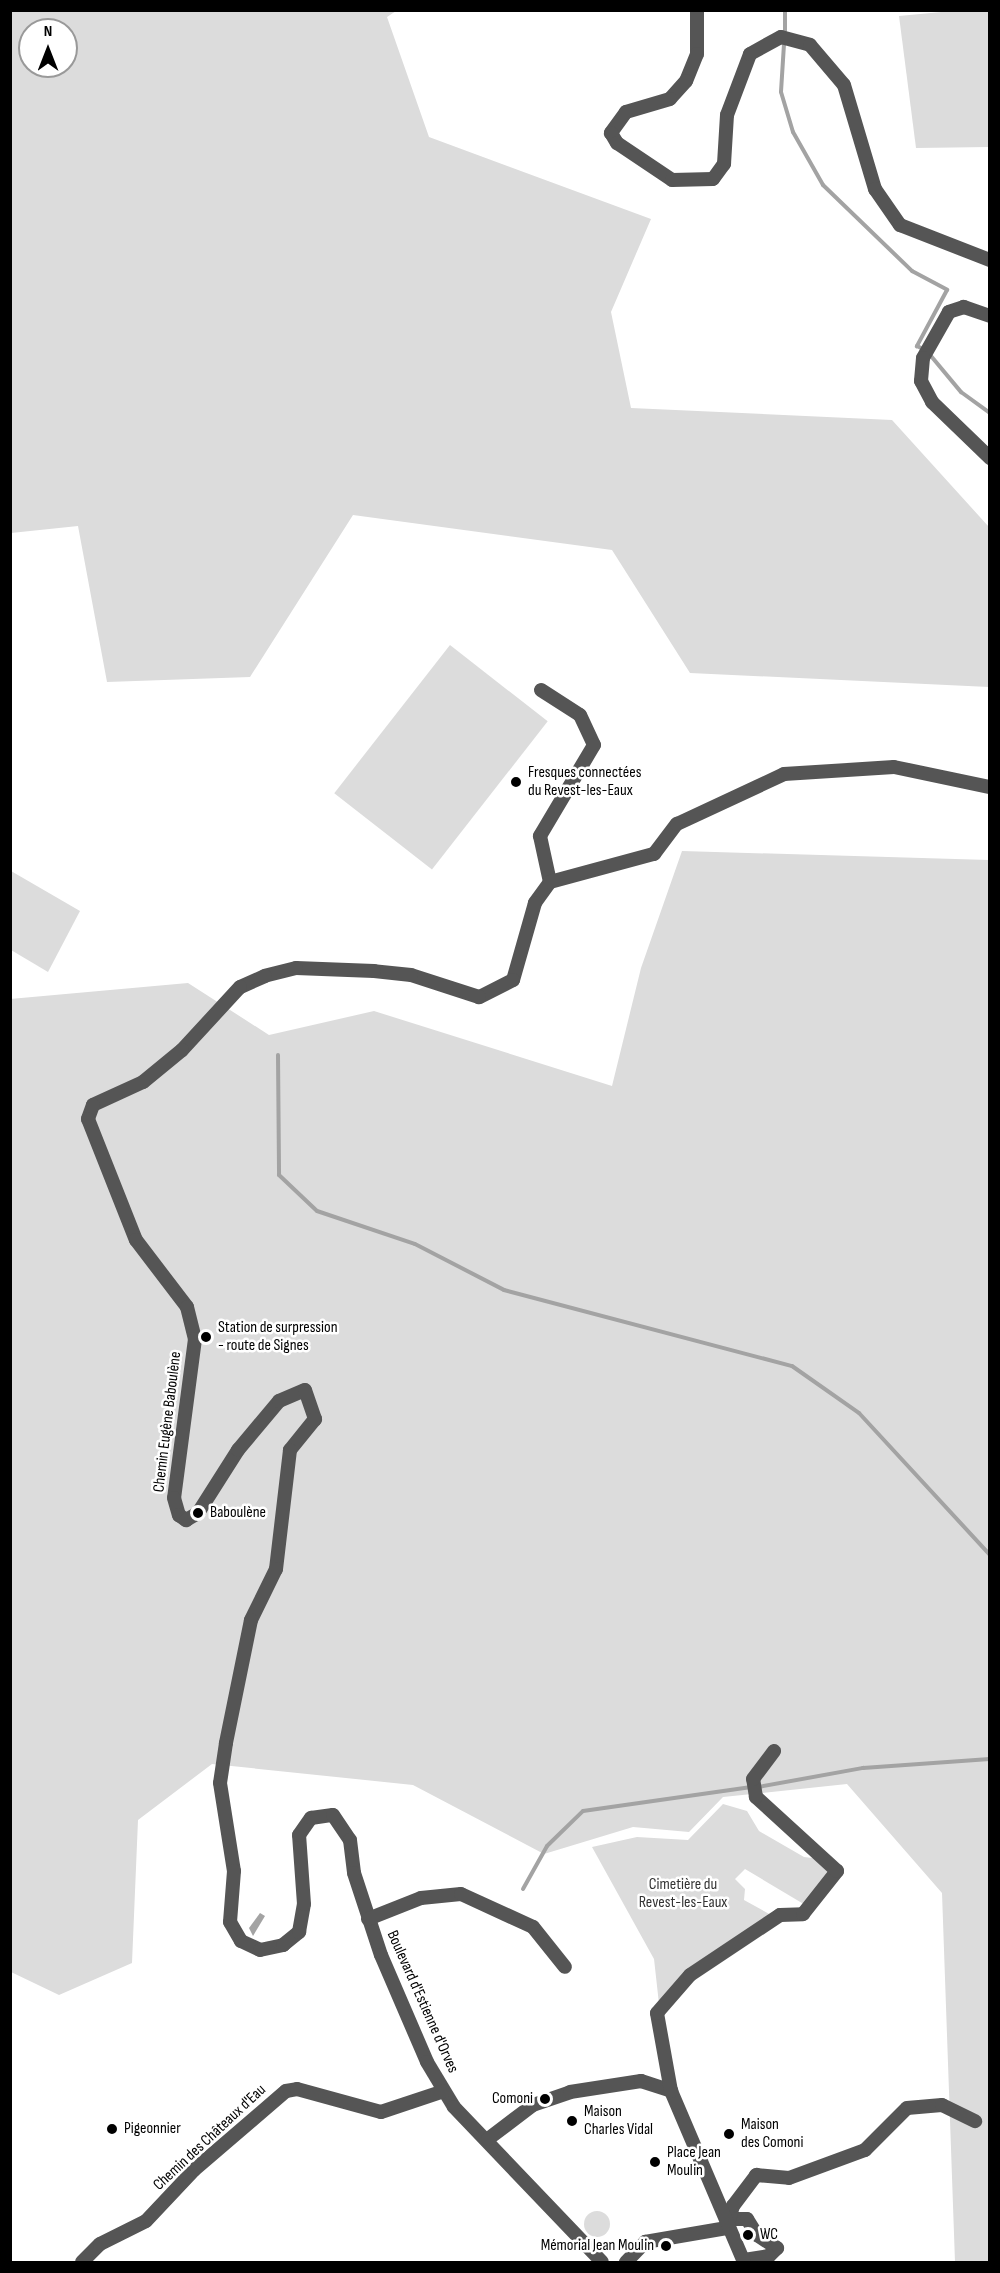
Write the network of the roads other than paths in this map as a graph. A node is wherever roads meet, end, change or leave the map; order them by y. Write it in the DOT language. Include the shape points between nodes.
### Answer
graph roads {
  1 [pos="697,10"];
  2 [pos="990,260"];
  3 [pos="990,316"];
  4 [pos="990,458"];
  5 [pos="541,690"];
  6 [pos="990,787"];
  7 [pos="550,882"];
  8 [pos="774,1751"];
  9 [pos="350,1840"];
  10 [pos="368,1919"];
  11 [pos="565,1967"];
  12 [pos="444,2091"];
  13 [pos="671,2091"];
  14 [pos="975,2121"];
  15 [pos="488,2139"];
  16 [pos="728,2224"];
  17 [pos="744,2261"];
  18 [pos="82,2262"];
  19 [pos="602,2262"];
  20 [pos="626,2262"];
  1 -- 2 [label="street" via="697,54 686,81 670,99 626,112 611,133 617,143 672,180 713,179 724,164 727,116 750,54 781,37 810,45 844,85 875,189 900,225"];
  3 -- 4 [label="street" via="964,307 950,312 923,358 921,381 932,402"];
  5 -- 7 [label="street" via="580,715 594,745 540,836"];
  6 -- 7 [label="street" via="894,767 784,774 677,824 654,854"];
  7 -- 9 [label="street, Chemin Eugène Baboulène" via="535,903 513,980 498,992 479,997 411,975 374,971 296,968 265,976 240,987 182,1050 143,1082 93,1105 88,1119 136,1240 187,1307 193,1331 174,1498 179,1515 186,1520 198,1513 238,1450 279,1401 305,1390 315,1419 290,1450 276,1569 251,1620 220,1783 234,1871 230,1922 242,1941 260,1950 284,1945 299,1932 304,1904 299,1835 311,1818 333,1815"];
  8 -- 13 [label="street" via="753,1779 755,1795 837,1871 803,1914 780,1915 690,1975 657,2013"];
  9 -- 10 [label="street, Boulevard d'Estienne d'Orves"];
  10 -- 11 [label="street" via="421,1898 460,1894 533,1927"];
  10 -- 12 [label="street, Boulevard d'Estienne d'Orves"];
  12 -- 15 [label="street, Boulevard d'Estienne d'Orves"];
  12 -- 18 [label="street, Chemin des Châteaux d'Eau" via="381,2112 297,2089 286,2091 194,2170 146,2221 100,2244"];
  13 -- 15 [label="street" via="641,2081 570,2092 533,2105"];
  13 -- 16 [label="street"];
  14 -- 16 [label="street" via="942,2104 907,2108 865,2150 789,2178 756,2175"];
  15 -- 19 [label="street, Boulevard d'Estienne d'Orves"];
  16 -- 17 [label="street"];
  16 -- 17 [label="street" via="747,2219 757,2235 777,2248 769,2256"];
  16 -- 20 [label="street" via="645,2242"];
}
